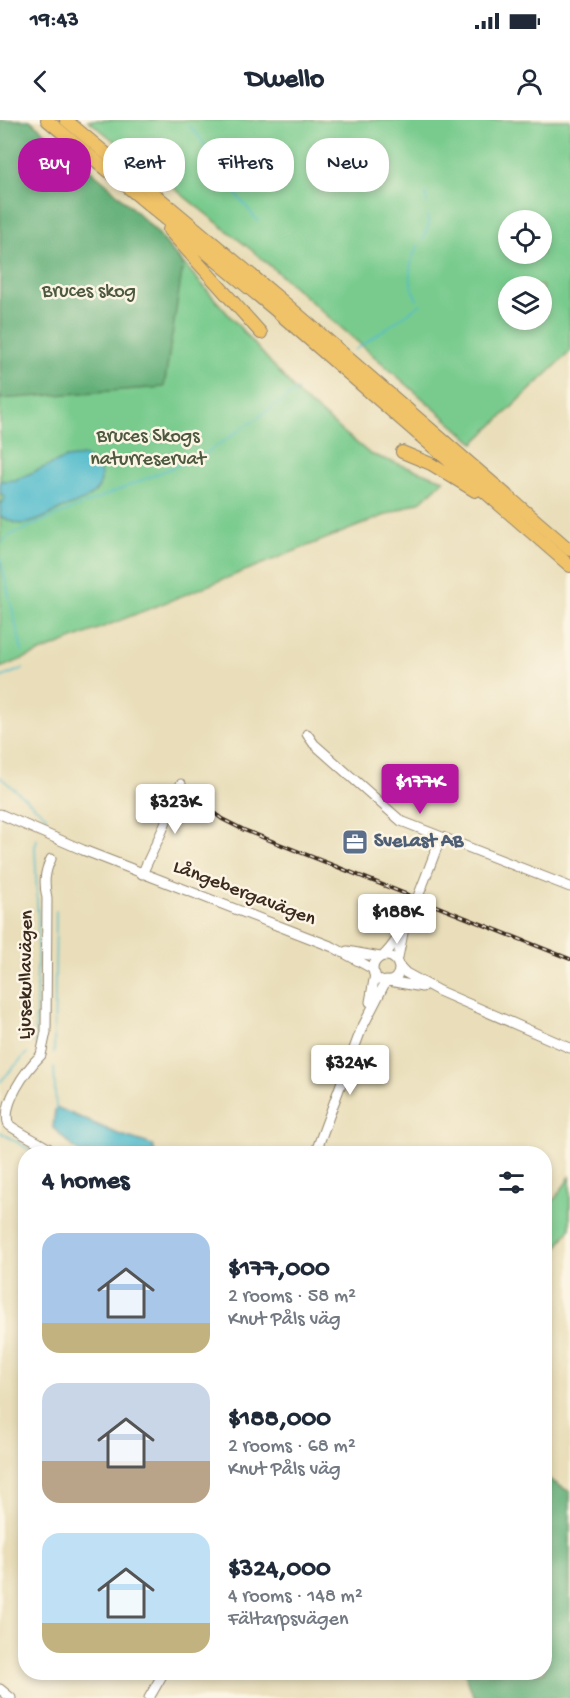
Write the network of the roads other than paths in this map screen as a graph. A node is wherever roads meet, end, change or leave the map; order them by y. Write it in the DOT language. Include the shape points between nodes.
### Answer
graph roads {
  1 [pos="47,120"];
  2 [pos="66,120"];
  3 [pos="136,194"];
  4 [pos="261,333"];
  5 [pos="402,452"];
  6 [pos="498,487"];
  7 [pos="570,538"];
  8 [pos="541,540"];
  9 [pos="570,550"];
  10 [pos="570,566"];
  11 [pos="307,734"];
  12 [pos="181,784"];
  13 [pos="0,814"];
  14 [pos="441,837"];
  15 [pos="51,860"];
  16 [pos="142,874"];
  17 [pos="570,887"];
  18 [pos="405,922"];
  19 [pos="333,947"];
  20 [pos="381,957"];
  21 [pos="397,963"];
  22 [pos="374,972"];
  23 [pos="388,981"];
  24 [pos="439,991"];
  25 [pos="361,1030"];
  26 [pos="570,1048"];
  27 [pos="44,1146"];
  28 [pos="318,1146"];
  29 [pos="159,1680"];
  30 [pos="0,1689"];
  31 [pos="11,1698"];
  32 [pos="149,1698"];
  1 -- 3 [label="highway"];
  2 -- 6 [label="highway"];
  3 -- 4 [label="highway"];
  3 -- 8 [label="highway"];
  5 -- 8 [label="highway" via="468,486"];
  6 -- 7 [label="highway"];
  6 -- 9 [label="highway"];
  8 -- 10 [label="highway"];
  11 -- 14 [label="street" via="394,817"];
  12 -- 16 [label="street, Långebergavägen"];
  13 -- 16 [label="street, Långebergavägen"];
  14 -- 17 [label="street"];
  14 -- 18 [label="street"];
  15 -- 27 [label="street, Ljusekullavägen" via="45,886 44,1050 6,1090 0,1113 7,1124"];
  16 -- 19 [label="street, Långebergavägen"];
  18 -- 20 [label="street" via="390,950"];
  18 -- 21 [label="street"];
  19 -- 20 [label="street, Långebergavägen"];
  19 -- 22 [label="street, Långebergavägen"];
  20 -- 21 [label="street" via="389,956"];
  20 -- 22 [label="street"];
  21 -- 23 [label="street" via="397,975"];
  21 -- 24 [label="street" via="406,973"];
  22 -- 23 [label="street" via="378,979"];
  22 -- 25 [label="street"];
  23 -- 24 [label="street"];
  23 -- 25 [label="street"];
  24 -- 26 [label="street"];
  25 -- 28 [label="street"];
  29 -- 32 [label="street"];
  30 -- 31 [label="street"];
}
